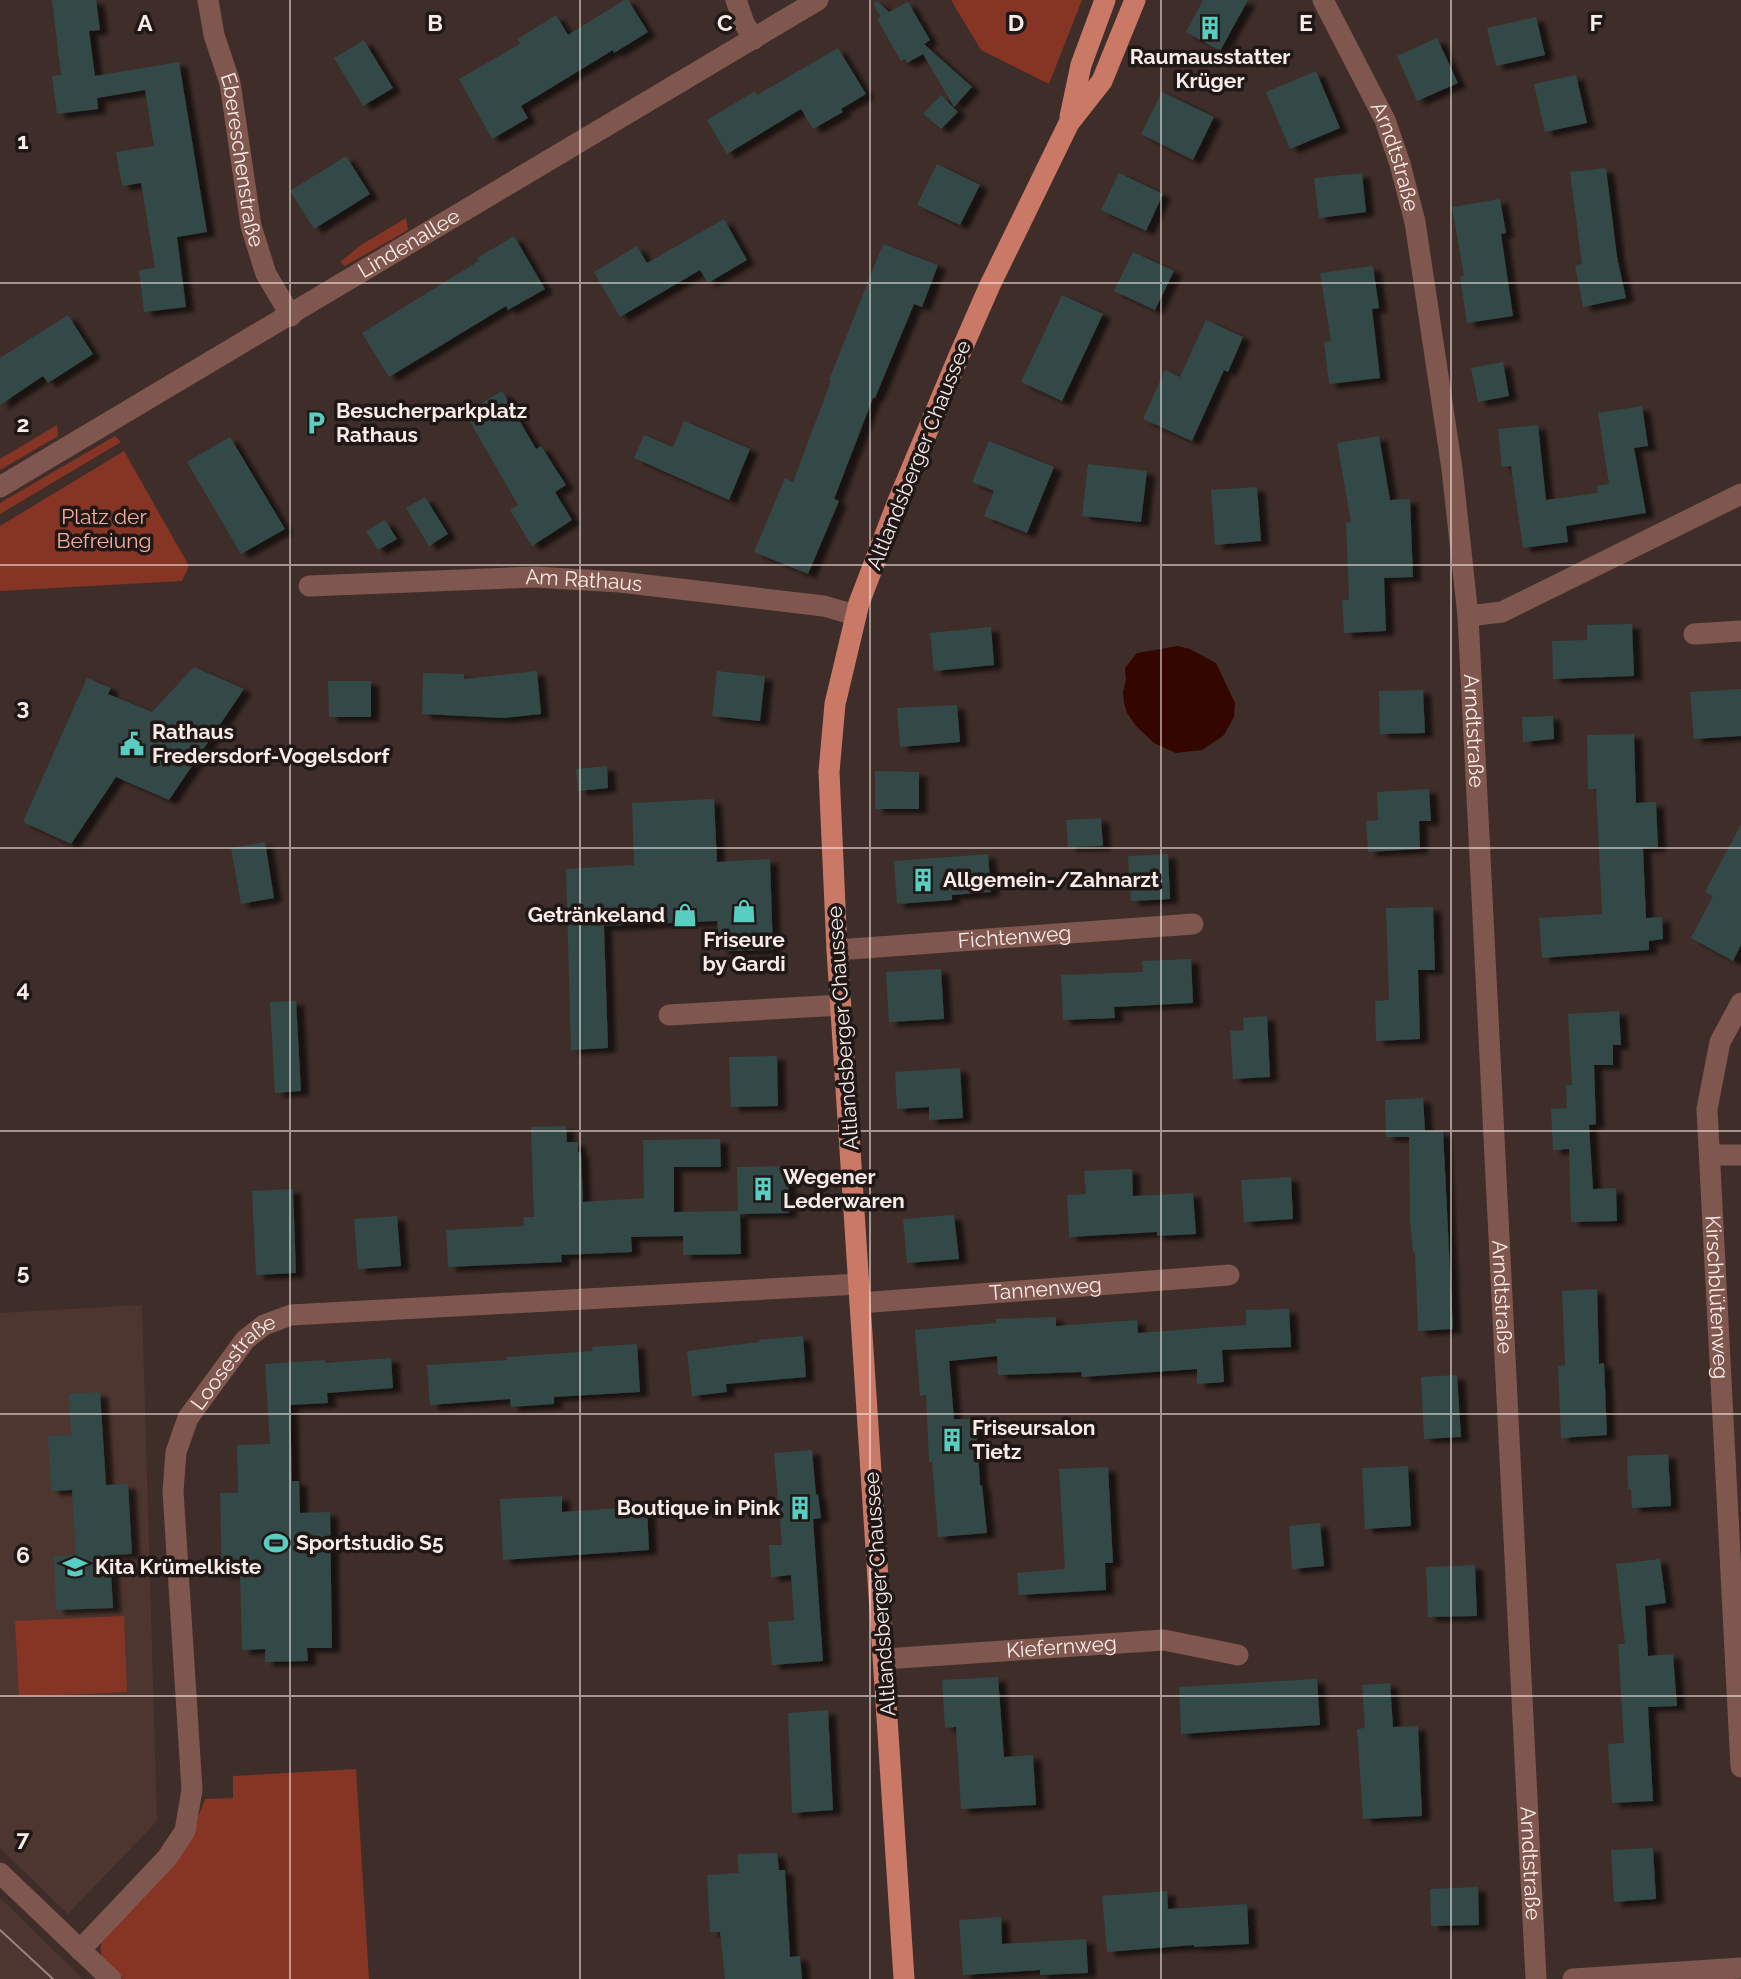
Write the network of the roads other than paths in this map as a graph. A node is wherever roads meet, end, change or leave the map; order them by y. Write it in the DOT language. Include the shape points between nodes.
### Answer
graph roads {
  1 [pos="208,0"];
  2 [pos="736,0"];
  3 [pos="818,0"];
  4 [pos="1105,0"];
  5 [pos="1135,0"];
  6 [pos="1324,0"];
  7 [pos="754,39"];
  8 [pos="1069,123"];
  9 [pos="291,316"];
  10 [pos="0,487"];
  11 [pos="1741,494"];
  12 [pos="309,586"];
  13 [pos="855,615"];
  14 [pos="1468,616"];
  15 [pos="1741,631"];
  16 [pos="1694,634"];
  17 [pos="1193,923"];
  18 [pos="837,950"];
  19 [pos="1741,1003"];
  20 [pos="841,1005"];
  21 [pos="669,1015"];
  22 [pos="1710,1155"];
  23 [pos="1741,1155"];
  24 [pos="1229,1275"];
  25 [pos="860,1293"];
  26 [pos="1237,1655"];
  27 [pos="884,1659"];
  28 [pos="1741,1767"];
  29 [pos="0,1873"];
  30 [pos="80,1950"];
  31 [pos="1741,1968"];
  32 [pos="111,1979"];
  33 [pos="904,1979"];
  34 [pos="1536,1979"];
  35 [pos="1573,1979"];
  1 -- 9 [label="street, Ebereschenstraße" via="230,82 251,226 266,274"];
  2 -- 7 [label="street"];
  3 -- 7 [label="street, Lindenallee"];
  4 -- 8 [label="main road, Altlandsberger Chaussee" via="1081,65"];
  5 -- 8 [label="main road, Altlandsberger Chaussee" via="1102,81"];
  6 -- 14 [label="street, Arndtstraße" via="1385,120 1415,222 1452,469"];
  7 -- 9 [label="street, Lindenallee"];
  8 -- 13 [label="main road, Altlandsberger Chaussee" via="963,346"];
  9 -- 10 [label="street, Lindenallee"];
  11 -- 14 [label="street" via="1502,612"];
  12 -- 13 [label="street, Am Rathaus" via="580,579 824,606"];
  13 -- 18 [label="main road, Altlandsberger Chaussee" via="835,704 829,772"];
  14 -- 34 [label="street, Arndtstraße"];
  15 -- 16 [label="street"];
  17 -- 18 [label="street, Fichtenweg"];
  18 -- 20 [label="main road, Altlandsberger Chaussee"];
  19 -- 22 [label="street, Kirschblütenweg" via="1720,1042 1707,1109"];
  20 -- 21 [label="street"];
  20 -- 25 [label="main road, Altlandsberger Chaussee"];
  22 -- 23 [label="street"];
  22 -- 28 [label="street, Kirschblütenweg"];
  24 -- 25 [label="street, Tannenweg"];
  25 -- 27 [label="main road, Altlandsberger Chaussee"];
  25 -- 30 [label="street, Loosestraße" via="291,1315 264,1325 246,1340 188,1418 176,1452 173,1491 192,1790 185,1830 166,1858"];
  26 -- 27 [label="street, Kiefernweg" via="1164,1640"];
  27 -- 33 [label="main road, Altlandsberger Chaussee"];
  29 -- 30 [label="street"];
  30 -- 32 [label="street"];
  31 -- 35 [label="street"];
}
